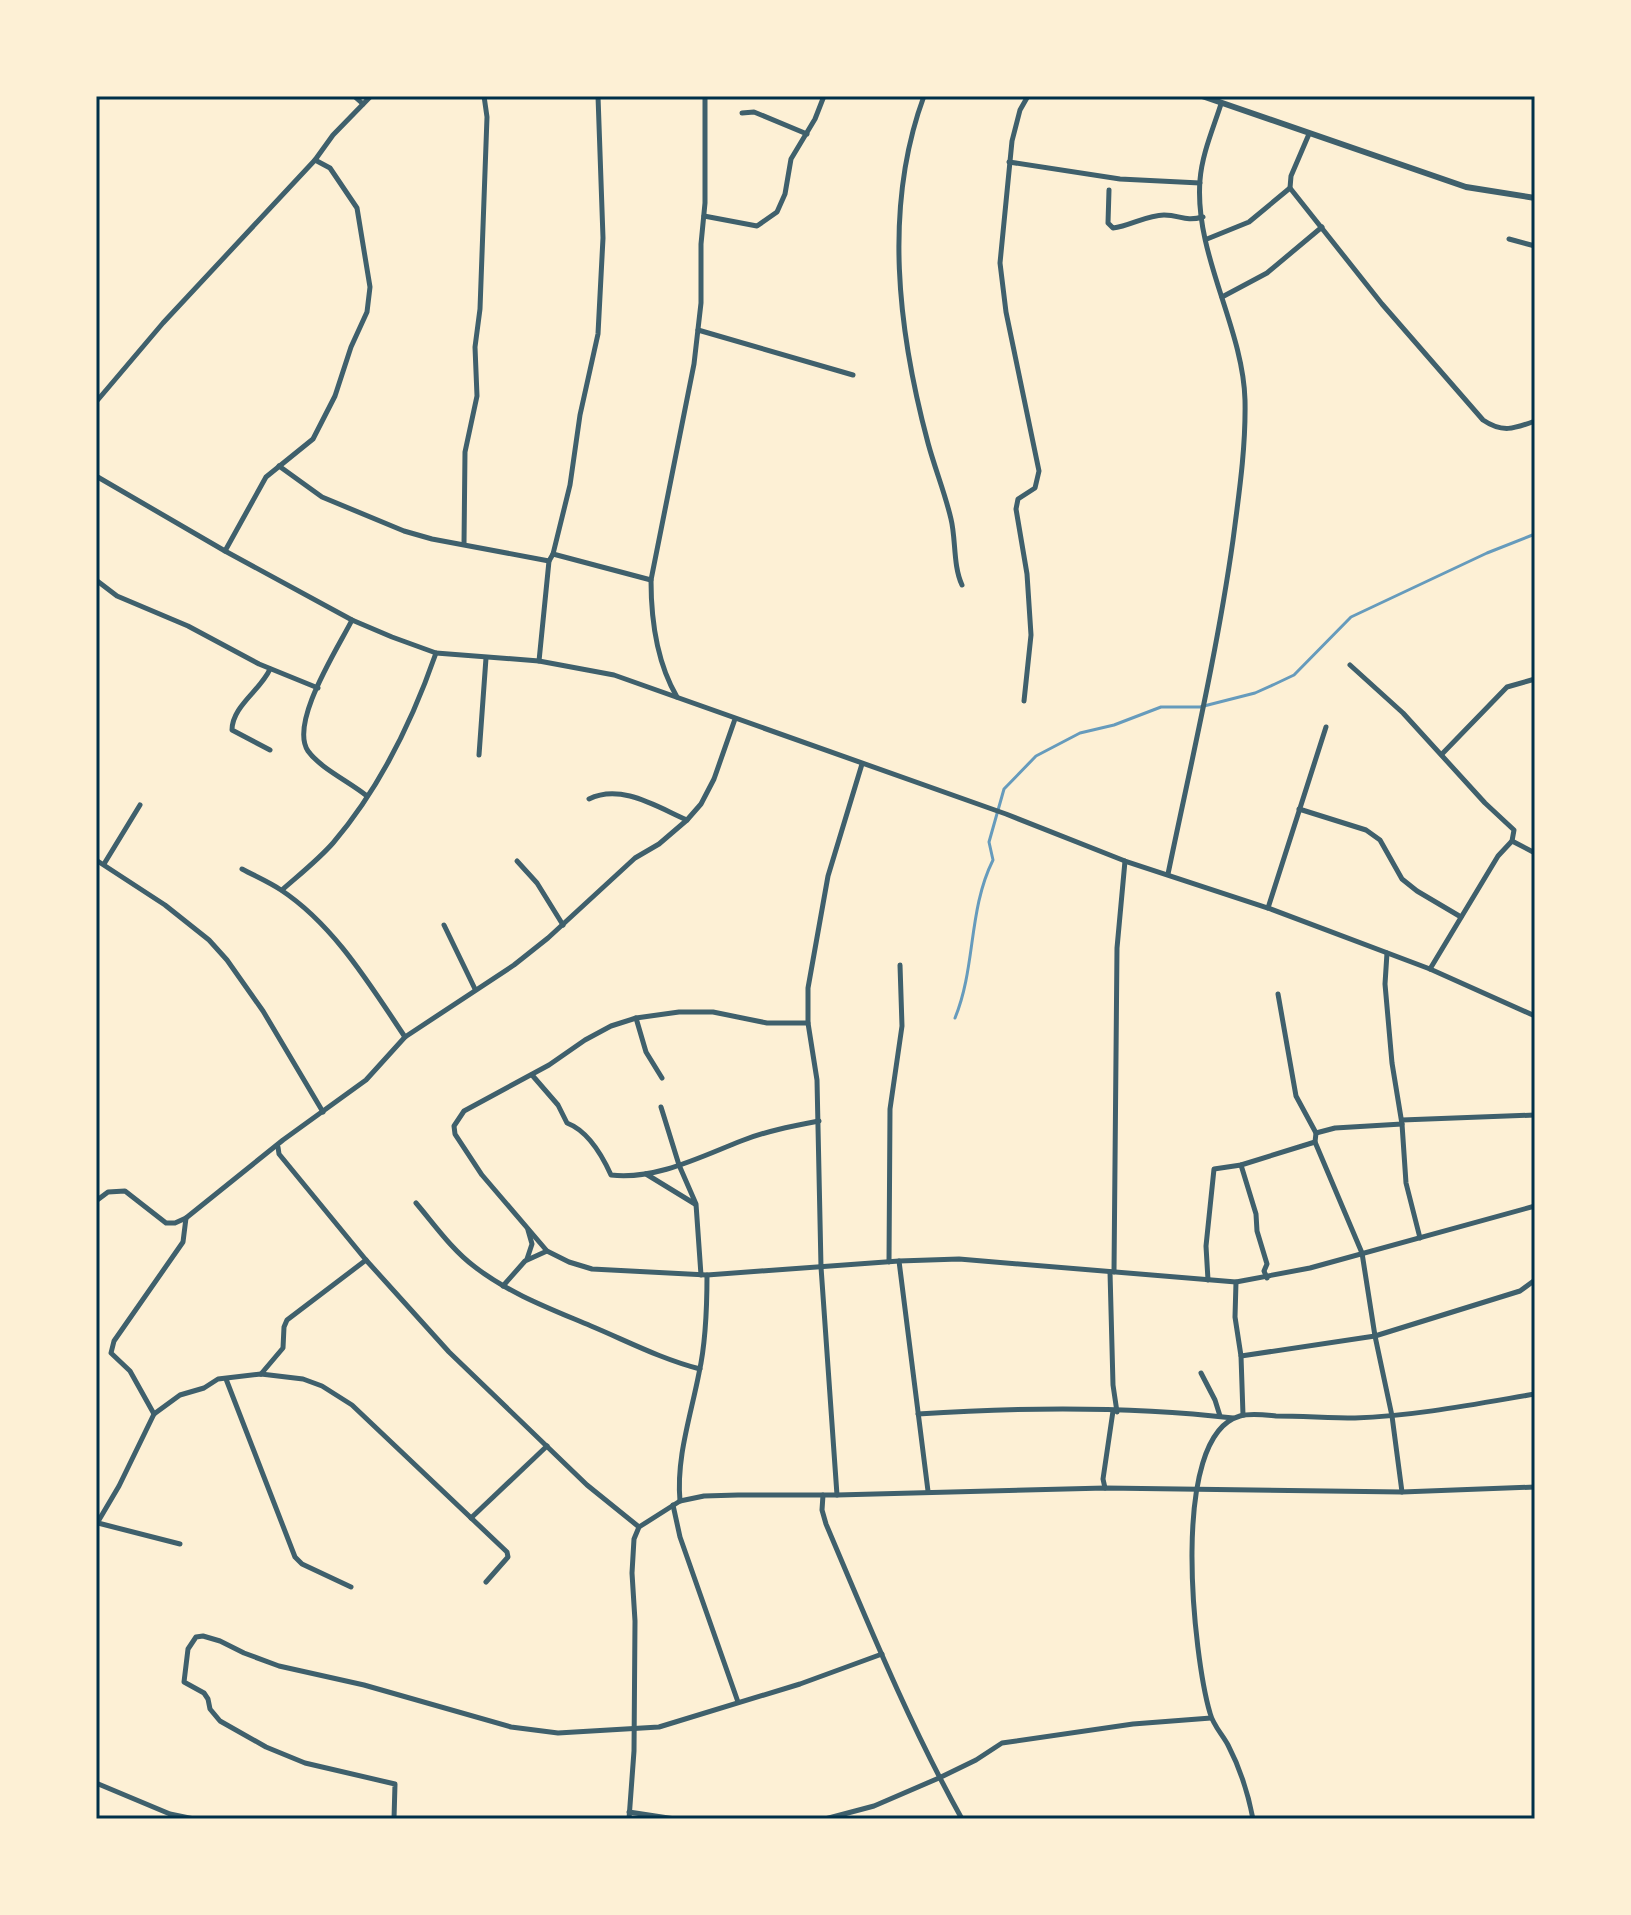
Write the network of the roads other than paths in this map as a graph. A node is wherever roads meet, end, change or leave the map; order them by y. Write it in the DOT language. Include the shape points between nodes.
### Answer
graph roads {
  1 [pos="354,96"];
  2 [pos="371,96"];
  3 [pos="484,96"];
  4 [pos="598,96"];
  5 [pos="705,96"];
  6 [pos="824,96"];
  7 [pos="924,96"];
  8 [pos="1028,96"];
  9 [pos="1202,96"];
  10 [pos="363,104"];
  11 [pos="1221,104"];
  12 [pos="742,113"];
  13 [pos="807,134"];
  14 [pos="1309,134"];
  15 [pos="325,146"];
  16 [pos="315,160"];
  17 [pos="1009,162"];
  18 [pos="324,163"];
  19 [pos="1200,183"];
  20 [pos="1290,188"];
  21 [pos="1109,190"];
  22 [pos="1535,198"];
  23 [pos="704,216"];
  24 [pos="1203,217"];
  25 [pos="1322,227"];
  26 [pos="1207,239"];
  27 [pos="1509,239"];
  28 [pos="1535,246"];
  29 [pos="1222,297"];
  30 [pos="698,330"];
  31 [pos="853,375"];
  32 [pos="96,402"];
  33 [pos="1535,421"];
  34 [pos="279,466"];
  35 [pos="96,477"];
  36 [pos="464,544"];
  37 [pos="225,551"];
  38 [pos="551,557"];
  39 [pos="96,580"];
  40 [pos="651,580"];
  41 [pos="962,585"];
  42 [pos="352,620"];
  43 [pos="436,653"];
  44 [pos="486,658"];
  45 [pos="539,661"];
  46 [pos="1350,665"];
  47 [pos="270,669"];
  48 [pos="1535,679"];
  49 [pos="318,688"];
  50 [pos="677,698"];
  51 [pos="1024,701"];
  52 [pos="735,719"];
  53 [pos="1326,727"];
  54 [pos="270,750"];
  55 [pos="1442,754"];
  56 [pos="479,755"];
  57 [pos="862,764"];
  58 [pos="367,796"];
  59 [pos="589,799"];
  60 [pos="140,805"];
  61 [pos="1299,809"];
  62 [pos="687,820"];
  63 [pos="1512,841"];
  64 [pos="1535,853"];
  65 [pos="96,860"];
  66 [pos="517,861"];
  67 [pos="1125,861"];
  68 [pos="104,864"];
  69 [pos="242,869"];
  70 [pos="1168,874"];
  71 [pos="282,890"];
  72 [pos="1268,908"];
  73 [pos="1461,917"];
  74 [pos="444,925"];
  75 [pos="563,925"];
  76 [pos="1387,953"];
  77 [pos="900,965"];
  78 [pos="1430,969"];
  79 [pos="475,989"];
  80 [pos="1278,994"];
  81 [pos="1535,1016"];
  82 [pos="636,1018"];
  83 [pos="808,1023"];
  84 [pos="405,1037"];
  85 [pos="532,1075"];
  86 [pos="662,1078"];
  87 [pos="661,1107"];
  88 [pos="323,1112"];
  89 [pos="1535,1115"];
  90 [pos="819,1121"];
  91 [pos="1402,1122"];
  92 [pos="1316,1133"];
  93 [pos="1315,1142"];
  94 [pos="277,1146"];
  95 [pos="679,1165"];
  96 [pos="1241,1165"];
  97 [pos="646,1173"];
  98 [pos="96,1201"];
  99 [pos="416,1203"];
  100 [pos="696,1204"];
  101 [pos="1535,1206"];
  102 [pos="186,1218"];
  103 [pos="528,1230"];
  104 [pos="1420,1238"];
  105 [pos="547,1251"];
  106 [pos="1362,1253"];
  107 [pos="366,1260"];
  108 [pos="527,1260"];
  109 [pos="899,1261"];
  110 [pos="889,1262"];
  111 [pos="821,1267"];
  112 [pos="1112,1272"];
  113 [pos="704,1275"];
  114 [pos="1267,1278"];
  115 [pos="1208,1280"];
  116 [pos="1535,1280"];
  117 [pos="1236,1282"];
  118 [pos="503,1286"];
  119 [pos="1375,1336"];
  120 [pos="1241,1356"];
  121 [pos="700,1369"];
  122 [pos="1201,1373"];
  123 [pos="261,1374"];
  124 [pos="226,1379"];
  125 [pos="1535,1394"];
  126 [pos="1115,1411"];
  127 [pos="154,1414"];
  128 [pos="918,1414"];
  129 [pos="1243,1415"];
  130 [pos="1220,1416"];
  131 [pos="1392,1416"];
  132 [pos="1234,1418"];
  133 [pos="547,1446"];
  134 [pos="1535,1487"];
  135 [pos="1105,1488"];
  136 [pos="1197,1488"];
  137 [pos="928,1491"];
  138 [pos="1402,1492"];
  139 [pos="823,1495"];
  140 [pos="837,1495"];
  141 [pos="680,1501"];
  142 [pos="673,1505"];
  143 [pos="471,1518"];
  144 [pos="97,1524"];
  145 [pos="639,1527"];
  146 [pos="180,1544"];
  147 [pos="486,1582"];
  148 [pos="351,1587"];
  149 [pos="882,1654"];
  150 [pos="738,1702"];
  151 [pos="1211,1718"];
  152 [pos="634,1730"];
  153 [pos="939,1778"];
  154 [pos="96,1783"];
  155 [pos="629,1816"];
  156 [pos="194,1819"];
  157 [pos="394,1819"];
  158 [pos="675,1819"];
  159 [pos="825,1819"];
  160 [pos="962,1819"];
  161 [pos="1253,1819"];
  1 -- 10 [label="street"];
  2 -- 10 [label="street"];
  3 -- 36 [label="street" via="477,396 465,452"];
  4 -- 38 [label="street" via="603,238 598,334"];
  5 -- 23 [label="street"];
  6 -- 13 [label="street"];
  7 -- 41 [label="street" via="911,132 897,240 915,385 952,519"];
  8 -- 17 [label="street"];
  9 -- 11 [label="street"];
  10 -- 15 [label="street"];
  11 -- 14 [label="street"];
  11 -- 19 [label="street"];
  12 -- 13 [label="street" via="754,112"];
  13 -- 23 [label="street" via="791,159 777,212 767,221 757,226"];
  14 -- 20 [label="street"];
  14 -- 22 [label="street" via="1466,187"];
  15 -- 16 [label="street"];
  15 -- 18 [label="street"];
  16 -- 18 [label="street"];
  16 -- 32 [label="street"];
  17 -- 19 [label="street" via="1120,179"];
  17 -- 51 [label="street" via="1000,263 1039,471 1035,488 1018,499 1016,509 1031,635"];
  18 -- 34 [label="street" via="360,218 370,287 367,312 313,439"];
  19 -- 24 [label="street"];
  20 -- 25 [label="street"];
  20 -- 26 [label="street" via="1249,222"];
  21 -- 24 [label="street" via="1108,223 1113,228 1159,216 1188,221"];
  23 -- 30 [label="street"];
  24 -- 26 [label="street"];
  25 -- 29 [label="street" via="1267,273"];
  25 -- 33 [label="street" via="1483,420 1508,429"];
  26 -- 29 [label="street"];
  27 -- 28 [label="street"];
  29 -- 70 [label="street" via="1245,397 1243,446 1226,590"];
  30 -- 31 [label="street"];
  30 -- 40 [label="street"];
  34 -- 36 [label="street" via="322,497 404,531"];
  34 -- 37 [label="street" via="261,484"];
  35 -- 37 [label="street"];
  36 -- 38 [label="street"];
  37 -- 42 [label="street"];
  38 -- 40 [label="street"];
  38 -- 45 [label="street"];
  39 -- 47 [label="street" via="117,596"];
  40 -- 50 [label="street" via="661,663"];
  42 -- 43 [label="street"];
  42 -- 49 [label="street"];
  43 -- 44 [label="street"];
  43 -- 58 [label="street" via="393,755"];
  44 -- 45 [label="street"];
  44 -- 56 [label="street"];
  45 -- 50 [label="street" via="614,675"];
  46 -- 55 [label="street"];
  47 -- 49 [label="street"];
  47 -- 54 [label="street" via="236,714 232,730"];
  48 -- 55 [label="street" via="1507,687"];
  49 -- 58 [label="street" via="303,725 306,749"];
  50 -- 52 [label="street"];
  52 -- 57 [label="street"];
  52 -- 62 [label="street" via="714,779"];
  53 -- 61 [label="street"];
  55 -- 63 [label="street" via="1514,830"];
  57 -- 67 [label="street"];
  57 -- 83 [label="street" via="828,876 808,988"];
  58 -- 71 [label="street" via="330,846"];
  59 -- 62 [label="street" via="621,793"];
  60 -- 68 [label="street"];
  61 -- 72 [label="street"];
  61 -- 73 [label="street" via="1366,830 1380,840 1402,879"];
  62 -- 75 [label="street" via="635,858"];
  63 -- 64 [label="street"];
  63 -- 73 [label="street"];
  65 -- 68 [label="street"];
  66 -- 75 [label="street"];
  67 -- 70 [label="street"];
  67 -- 112 [label="street" via="1116,975"];
  68 -- 88 [label="street" via="165,905 227,960"];
  69 -- 71 [label="street"];
  70 -- 72 [label="street"];
  71 -- 84 [label="street" via="338,944"];
  72 -- 76 [label="street"];
  73 -- 78 [label="street"];
  74 -- 79 [label="street"];
  75 -- 79 [label="street"];
  76 -- 78 [label="street"];
  76 -- 91 [label="street" via="1392,1063"];
  77 -- 110 [label="street" via="902,1026 890,1109"];
  78 -- 81 [label="street"];
  79 -- 84 [label="street"];
  80 -- 92 [label="street" via="1296,1096"];
  82 -- 83 [label="street" via="713,1012 767,1023"];
  82 -- 85 [label="street" via="598,1033"];
  82 -- 86 [label="street" via="646,1052"];
  83 -- 90 [label="street"];
  84 -- 88 [label="street" via="366,1080"];
  85 -- 97 [label="street" via="567,1123 588,1137 611,1175"];
  85 -- 103 [label="street" via="464,1111 454,1126 482,1175"];
  87 -- 95 [label="street"];
  88 -- 94 [label="street"];
  89 -- 91 [label="street"];
  90 -- 95 [label="street" via="742,1141"];
  90 -- 111 [label="street"];
  91 -- 92 [label="street"];
  91 -- 104 [label="street" via="1406,1183"];
  92 -- 93 [label="street"];
  93 -- 96 [label="street"];
  93 -- 106 [label="street"];
  94 -- 102 [label="street"];
  94 -- 107 [label="street"];
  95 -- 97 [label="street"];
  95 -- 100 [label="street"];
  96 -- 114 [label="street"];
  96 -- 115 [label="street" via="1212,1172"];
  97 -- 100 [label="street"];
  98 -- 102 [label="street" via="108,1192 125,1191 166,1223"];
  99 -- 118 [label="street" via="472,1265"];
  100 -- 113 [label="street"];
  101 -- 104 [label="street"];
  102 -- 127 [label="street" via="183,1242 114,1341 111,1353 130,1371"];
  103 -- 105 [label="street"];
  103 -- 108 [label="street" via="532,1244"];
  104 -- 106 [label="street"];
  105 -- 108 [label="street"];
  105 -- 113 [label="street" via="592,1269"];
  106 -- 114 [label="street"];
  106 -- 119 [label="street"];
  107 -- 123 [label="street" via="287,1320 283,1348"];
  107 -- 133 [label="street" via="449,1352"];
  108 -- 118 [label="street"];
  109 -- 110 [label="street"];
  109 -- 112 [label="street" via="959,1259"];
  109 -- 128 [label="street"];
  110 -- 111 [label="street"];
  111 -- 113 [label="street"];
  111 -- 140 [label="street"];
  112 -- 115 [label="street"];
  112 -- 126 [label="street"];
  113 -- 121 [label="street"];
  114 -- 117 [label="street"];
  115 -- 117 [label="street"];
  116 -- 119 [label="street" via="1520,1291"];
  117 -- 120 [label="street"];
  118 -- 121 [label="street" via="636,1347"];
  119 -- 120 [label="street"];
  119 -- 131 [label="street"];
  120 -- 129 [label="street"];
  121 -- 141 [label="street" via="678,1481"];
  122 -- 130 [label="street"];
  123 -- 124 [label="street"];
  123 -- 143 [label="street" via="303,1379 352,1405"];
  124 -- 127 [label="street" via="180,1395"];
  124 -- 148 [label="street" via="295,1557"];
  125 -- 131 [label="street"];
  126 -- 128 [label="street"];
  126 -- 130 [label="street"];
  126 -- 135 [label="street"];
  127 -- 144 [label="street"];
  128 -- 137 [label="street"];
  129 -- 131 [label="street"];
  129 -- 132 [label="street"];
  130 -- 132 [label="street"];
  131 -- 138 [label="street"];
  132 -- 136 [label="street" via="1206,1453"];
  133 -- 143 [label="street"];
  133 -- 145 [label="street"];
  134 -- 138 [label="street"];
  135 -- 136 [label="street"];
  135 -- 137 [label="street"];
  136 -- 138 [label="street"];
  136 -- 151 [label="street" via="1191,1569 1197,1656"];
  137 -- 140 [label="street"];
  139 -- 140 [label="street"];
  139 -- 141 [label="street"];
  139 -- 149 [label="street" via="826,1524"];
  141 -- 142 [label="street"];
  142 -- 145 [label="street"];
  142 -- 150 [label="street"];
  143 -- 147 [label="street" via="507,1552"];
  144 -- 146 [label="street"];
  145 -- 152 [label="street" via="632,1573"];
  149 -- 150 [label="street"];
  149 -- 153 [label="street"];
  150 -- 152 [label="street"];
  151 -- 153 [label="street" via="1015,1740"];
  151 -- 161 [label="street" via="1234,1758"];
  152 -- 155 [label="street"];
  152 -- 157 [label="street" via="558,1733 511,1727 279,1666 220,1641 196,1637 188,1649 184,1682 204,1693 220,1721 305,1763 395,1784"];
  153 -- 159 [label="street" via="874,1806"];
  153 -- 160 [label="street"];
  154 -- 156 [label="street"];
  155 -- 158 [label="street"];
}
